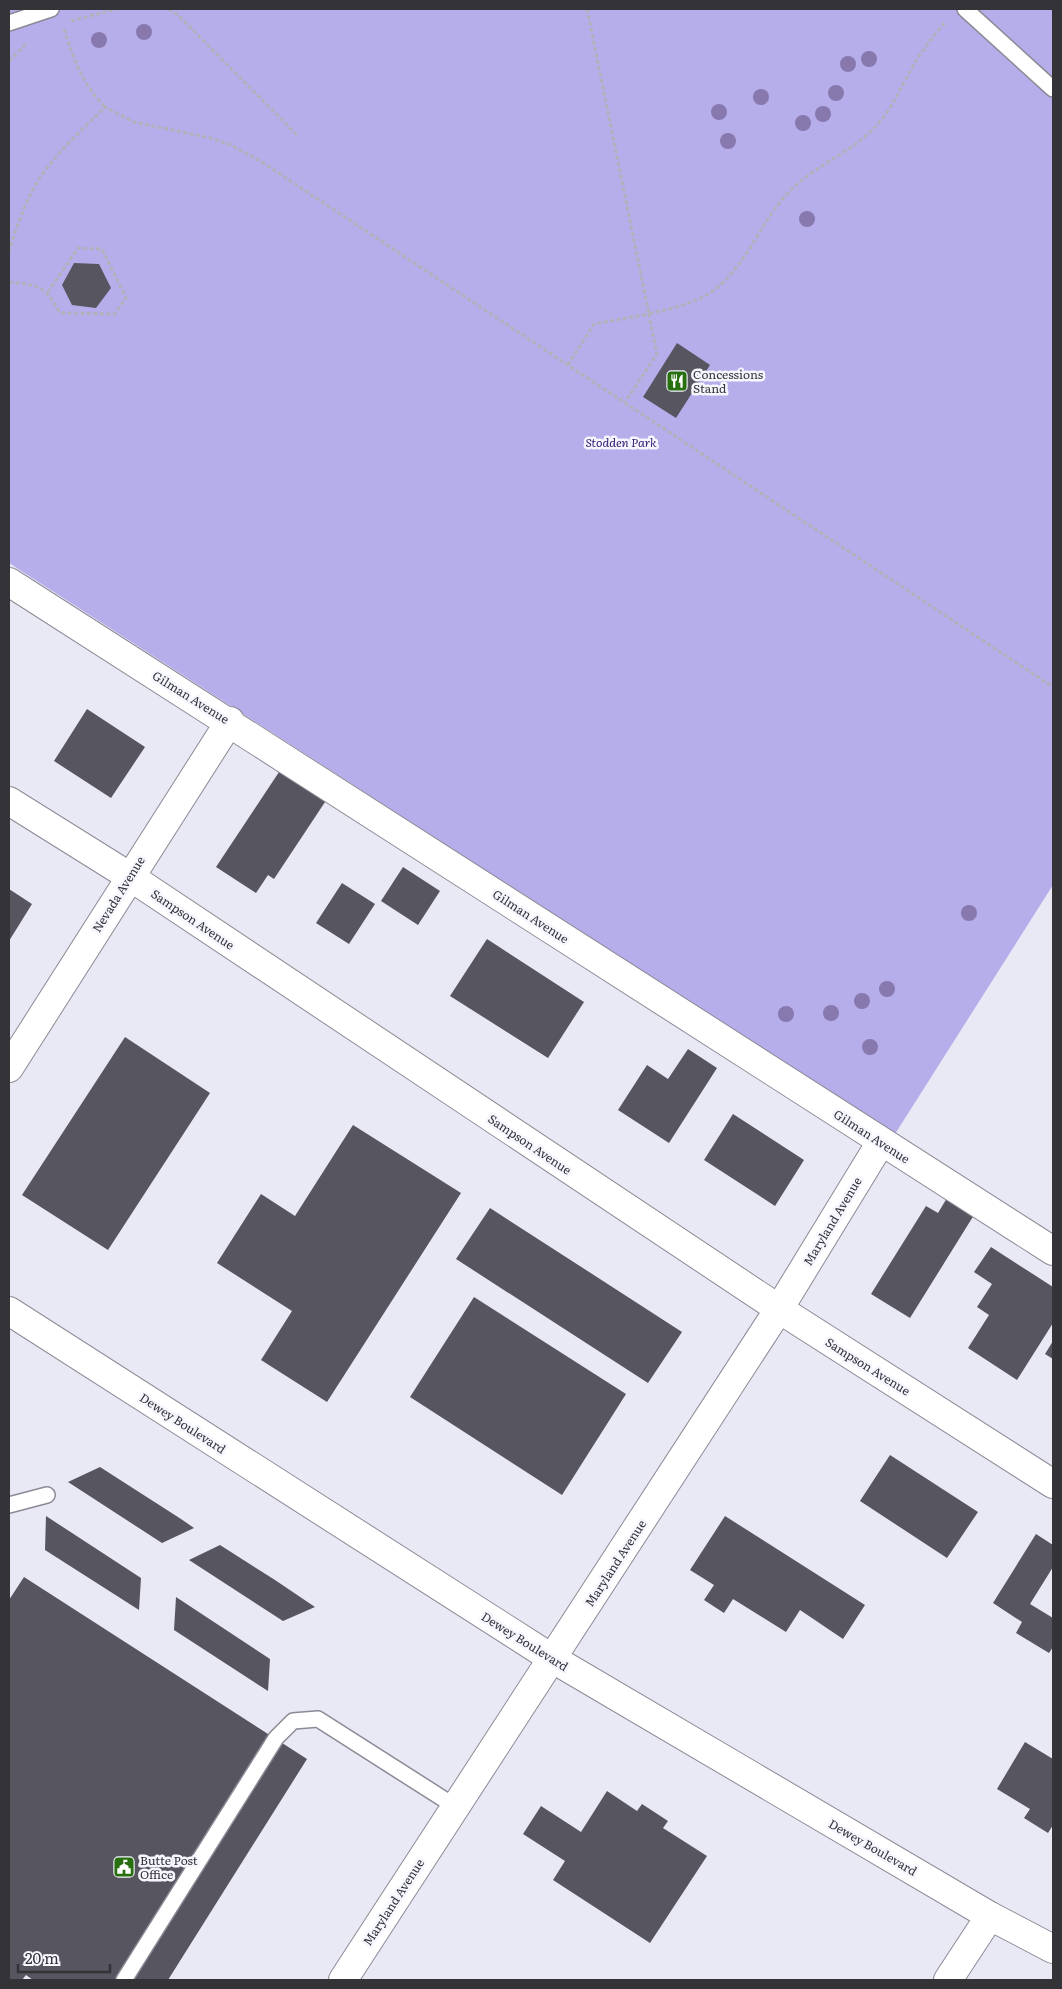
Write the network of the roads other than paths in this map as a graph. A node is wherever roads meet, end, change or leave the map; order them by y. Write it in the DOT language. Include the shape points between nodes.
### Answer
graph roads {
  1 [pos="51,9"];
  2 [pos="965,9"];
  3 [pos="9,23"];
  4 [pos="1053,89"];
  5 [pos="9,582"];
  6 [pos="230,721"];
  7 [pos="9,801"];
  8 [pos="129,876"];
  9 [pos="9,1068"];
  10 [pos="881,1142"];
  11 [pos="1053,1251"];
  12 [pos="779,1309"];
  13 [pos="9,1312"];
  14 [pos="1053,1484"];
  15 [pos="47,1494"];
  16 [pos="9,1505"];
  17 [pos="553,1659"];
  18 [pos="456,1807"];
  19 [pos="990,1916"];
  20 [pos="1053,1949"];
  21 [pos="124,1980"];
  22 [pos="342,1980"];
  23 [pos="948,1980"];
  1 -- 3 [label="lane"];
  2 -- 4 [label="lane"];
  5 -- 6 [label="street, Gilman Avenue"];
  6 -- 8 [label="street, Nevada Avenue"];
  6 -- 10 [label="street, Gilman Avenue"];
  7 -- 8 [label="street, Sampson Avenue"];
  8 -- 9 [label="street, Nevada Avenue"];
  8 -- 12 [label="street, Sampson Avenue"];
  10 -- 11 [label="street, Gilman Avenue"];
  10 -- 12 [label="street, Maryland Avenue"];
  12 -- 14 [label="street, Sampson Avenue"];
  12 -- 17 [label="street, Maryland Avenue"];
  13 -- 17 [label="street, Dewey Boulevard"];
  15 -- 16 [label="lane"];
  17 -- 18 [label="street, Maryland Avenue"];
  17 -- 19 [label="street, Dewey Boulevard"];
  18 -- 21 [label="lane" via="318,1719 293,1721 276,1738"];
  18 -- 22 [label="street, Maryland Avenue"];
  19 -- 20 [label="street, Dewey Boulevard"];
  19 -- 23 [label="street"];
}
